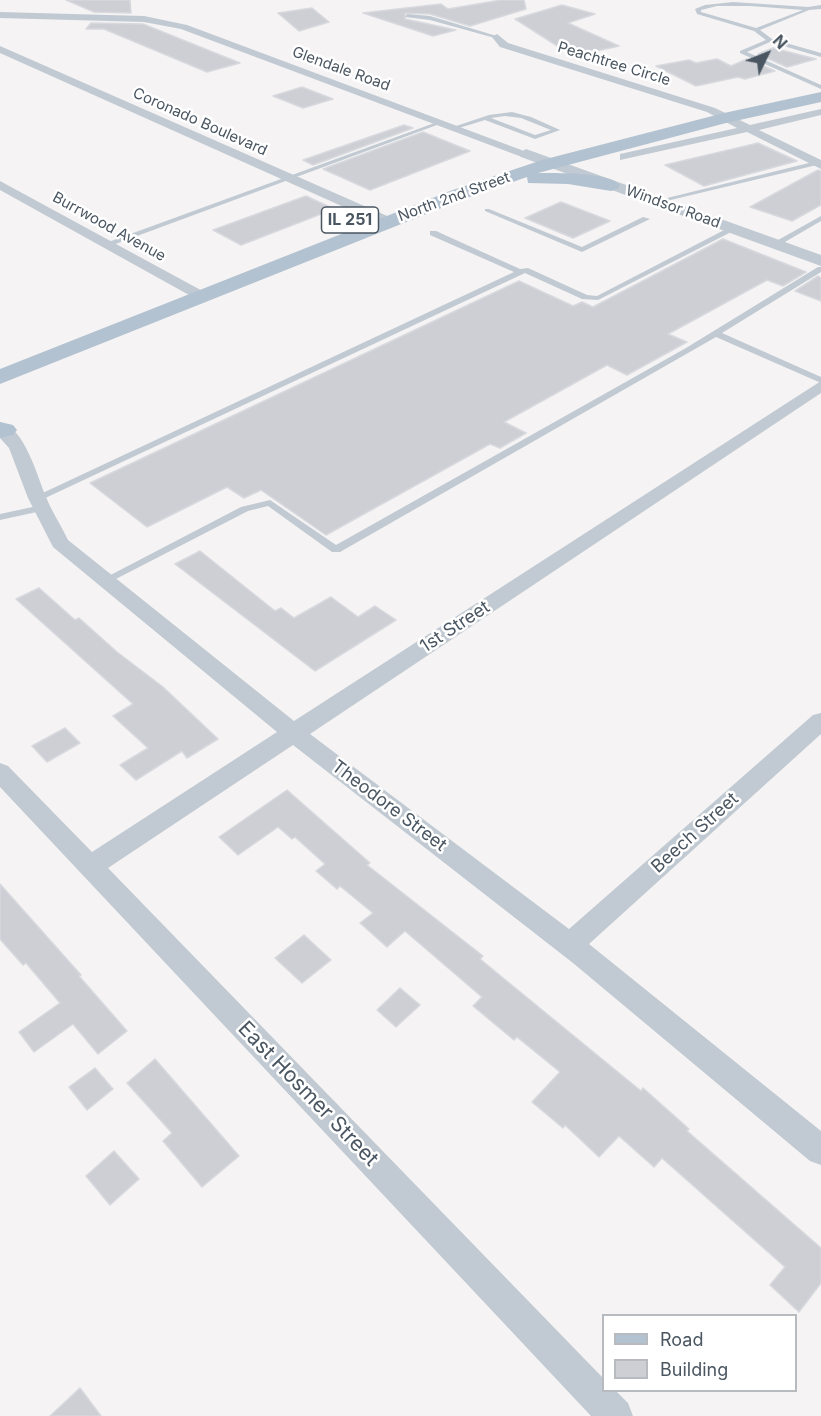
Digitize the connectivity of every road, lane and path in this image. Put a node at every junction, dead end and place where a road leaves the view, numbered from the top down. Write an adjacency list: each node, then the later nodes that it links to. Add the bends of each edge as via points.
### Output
1 (821, 7): 2 (lane)
2 (808, 9): 5 (lane); 5 (lane, via 723,1 708,2 698,9 699,14 708,18)
3 (0, 15): 15 (street, Glendale Road, via 144,19 184,27)
4 (407, 16): 6 (lane, via 430,18)
5 (756, 30): 7 (lane)
6 (497, 37): 13 (street, Peachtree Circle, via 504,45)
7 (770, 40): 9 (lane); 10 (lane, via 742,52)
8 (0, 49): 22 (street, Coronado Boulevard)
9 (821, 55)
10 (821, 87): 13 (main road, North 2nd Street / IL 251)
11 (821, 97): 13 (main road, North 2nd Street / IL 251)
12 (821, 112): 17 (street)
13 (718, 114): 17 (street, Peachtree Circle); 18 (main road, North 2nd Street / IL 251); 21 (main road, North 2nd Street / IL 251)
14 (488, 119): 14 (lane, via 535,137 557,130 512,114); 16 (lane)
15 (442, 122): 16 (street, Glendale Road); 22 (lane)
16 (456, 127): 18 (street, Glendale Road)
17 (749, 128): 19 (street); 20 (street, Peachtree Circle)
18 (525, 154): 21 (street, Windsor Road); 29 (main road, North 2nd Street / IL 251)
19 (624, 157)
20 (820, 163): 26 (lane)
21 (548, 164): 24 (street, Windsor Road); 25 (main road, North 2nd Street / IL 251)
22 (290, 178): 29 (street, Coronado Boulevard); 35 (lane)
23 (0, 185): 35 (street, Burrwood Avenue)
24 (611, 185): 25 (main road, via 568,178 534,179); 26 (street, Windsor Road)
25 (457, 195): 32 (main road, North 2nd Street / IL 251)
26 (658, 201): 33 (street, Windsor Road)
27 (487, 210): 31 (lane, via 582,250)
28 (821, 210): 30 (lane, via 814,213)
29 (368, 213): 32 (street, Coronado Boulevard); 40 (main road, North 2nd Street / IL 251)
30 (821, 217): 36 (lane)
31 (646, 219)
32 (388, 222): 40 (main road, North 2nd Street / IL 251)
33 (733, 229): 36 (street, Windsor Road); 39 (lane, via 598,298 585,297 525,270)
34 (433, 233): 39 (lane)
35 (107, 244): 40 (street, Burrwood Avenue)
36 (775, 244): 37 (street, Windsor Road)
37 (821, 261)
38 (821, 269): 41 (lane)
39 (520, 272): 47 (lane)
40 (194, 292): 42 (main road, North 2nd Street / IL 251); 43 (main road, North 2nd Street / IL 251)
41 (715, 333): 44 (lane); 49 (lane, via 336,550 270,503 245,509)
42 (0, 360)
43 (0, 377)
44 (821, 380)
45 (821, 386): 51 (street, 1st Street)
46 (1, 429): 47 (street, Theodore Street, via 17,447)
47 (40, 503): 48 (lane); 49 (street, Theodore Street, via 60,543)
48 (0, 517)
49 (106, 580): 51 (street, Theodore Street)
50 (821, 721): 54 (street, Beech Street)
51 (293, 734): 53 (street, 1st Street); 54 (street, Theodore Street)
52 (0, 772): 53 (street, East Hosmer Street)
53 (90, 867): 56 (street, East Hosmer Street)
54 (570, 944): 55 (street, Theodore Street)
55 (821, 1150)
56 (615, 1416)

